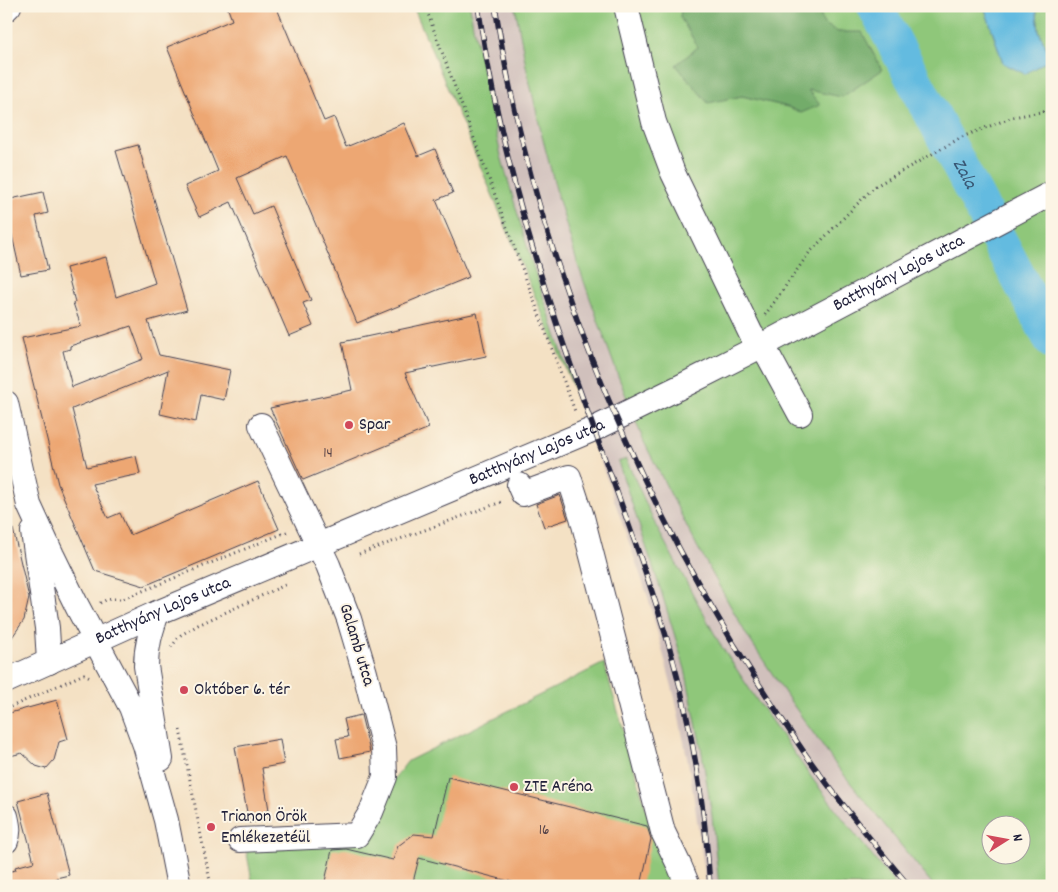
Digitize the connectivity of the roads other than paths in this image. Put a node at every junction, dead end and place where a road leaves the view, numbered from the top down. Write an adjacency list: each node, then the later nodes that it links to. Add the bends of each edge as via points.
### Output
1 (626, 6): 3 (street, via 654,122 674,174)
2 (1052, 193): 3 (street, Batthyány Lajos utca, via 799,326)
3 (756, 340): 5 (street, via 768,355); 9 (street, Batthyány Lajos utca, via 682,386 580,436)
4 (6, 403): 8 (street)
5 (800, 414)
6 (261, 425): 9 (street, Galamb utca)
7 (519, 485): 19 (street, via 522,494 569,477 663,832)
8 (29, 505): 11 (street); 12 (street)
9 (318, 546): 10 (street, Batthyány Lajos utca); 16 (street, Galamb utca, via 349,619 365,672 384,748 385,777 357,836)
10 (157, 612): 11 (street, Batthyány Lajos utca); 15 (street, via 149,637 146,666)
11 (96, 641): 12 (street, Batthyány Lajos utca); 15 (street, via 131,707)
12 (49, 662): 13 (street, Batthyány Lajos utca)
13 (6, 681)
14 (6, 816): 17 (street, via 9,834)
15 (166, 820): 18 (street)
16 (240, 840)
17 (6, 841)
18 (179, 886)
19 (688, 886)

